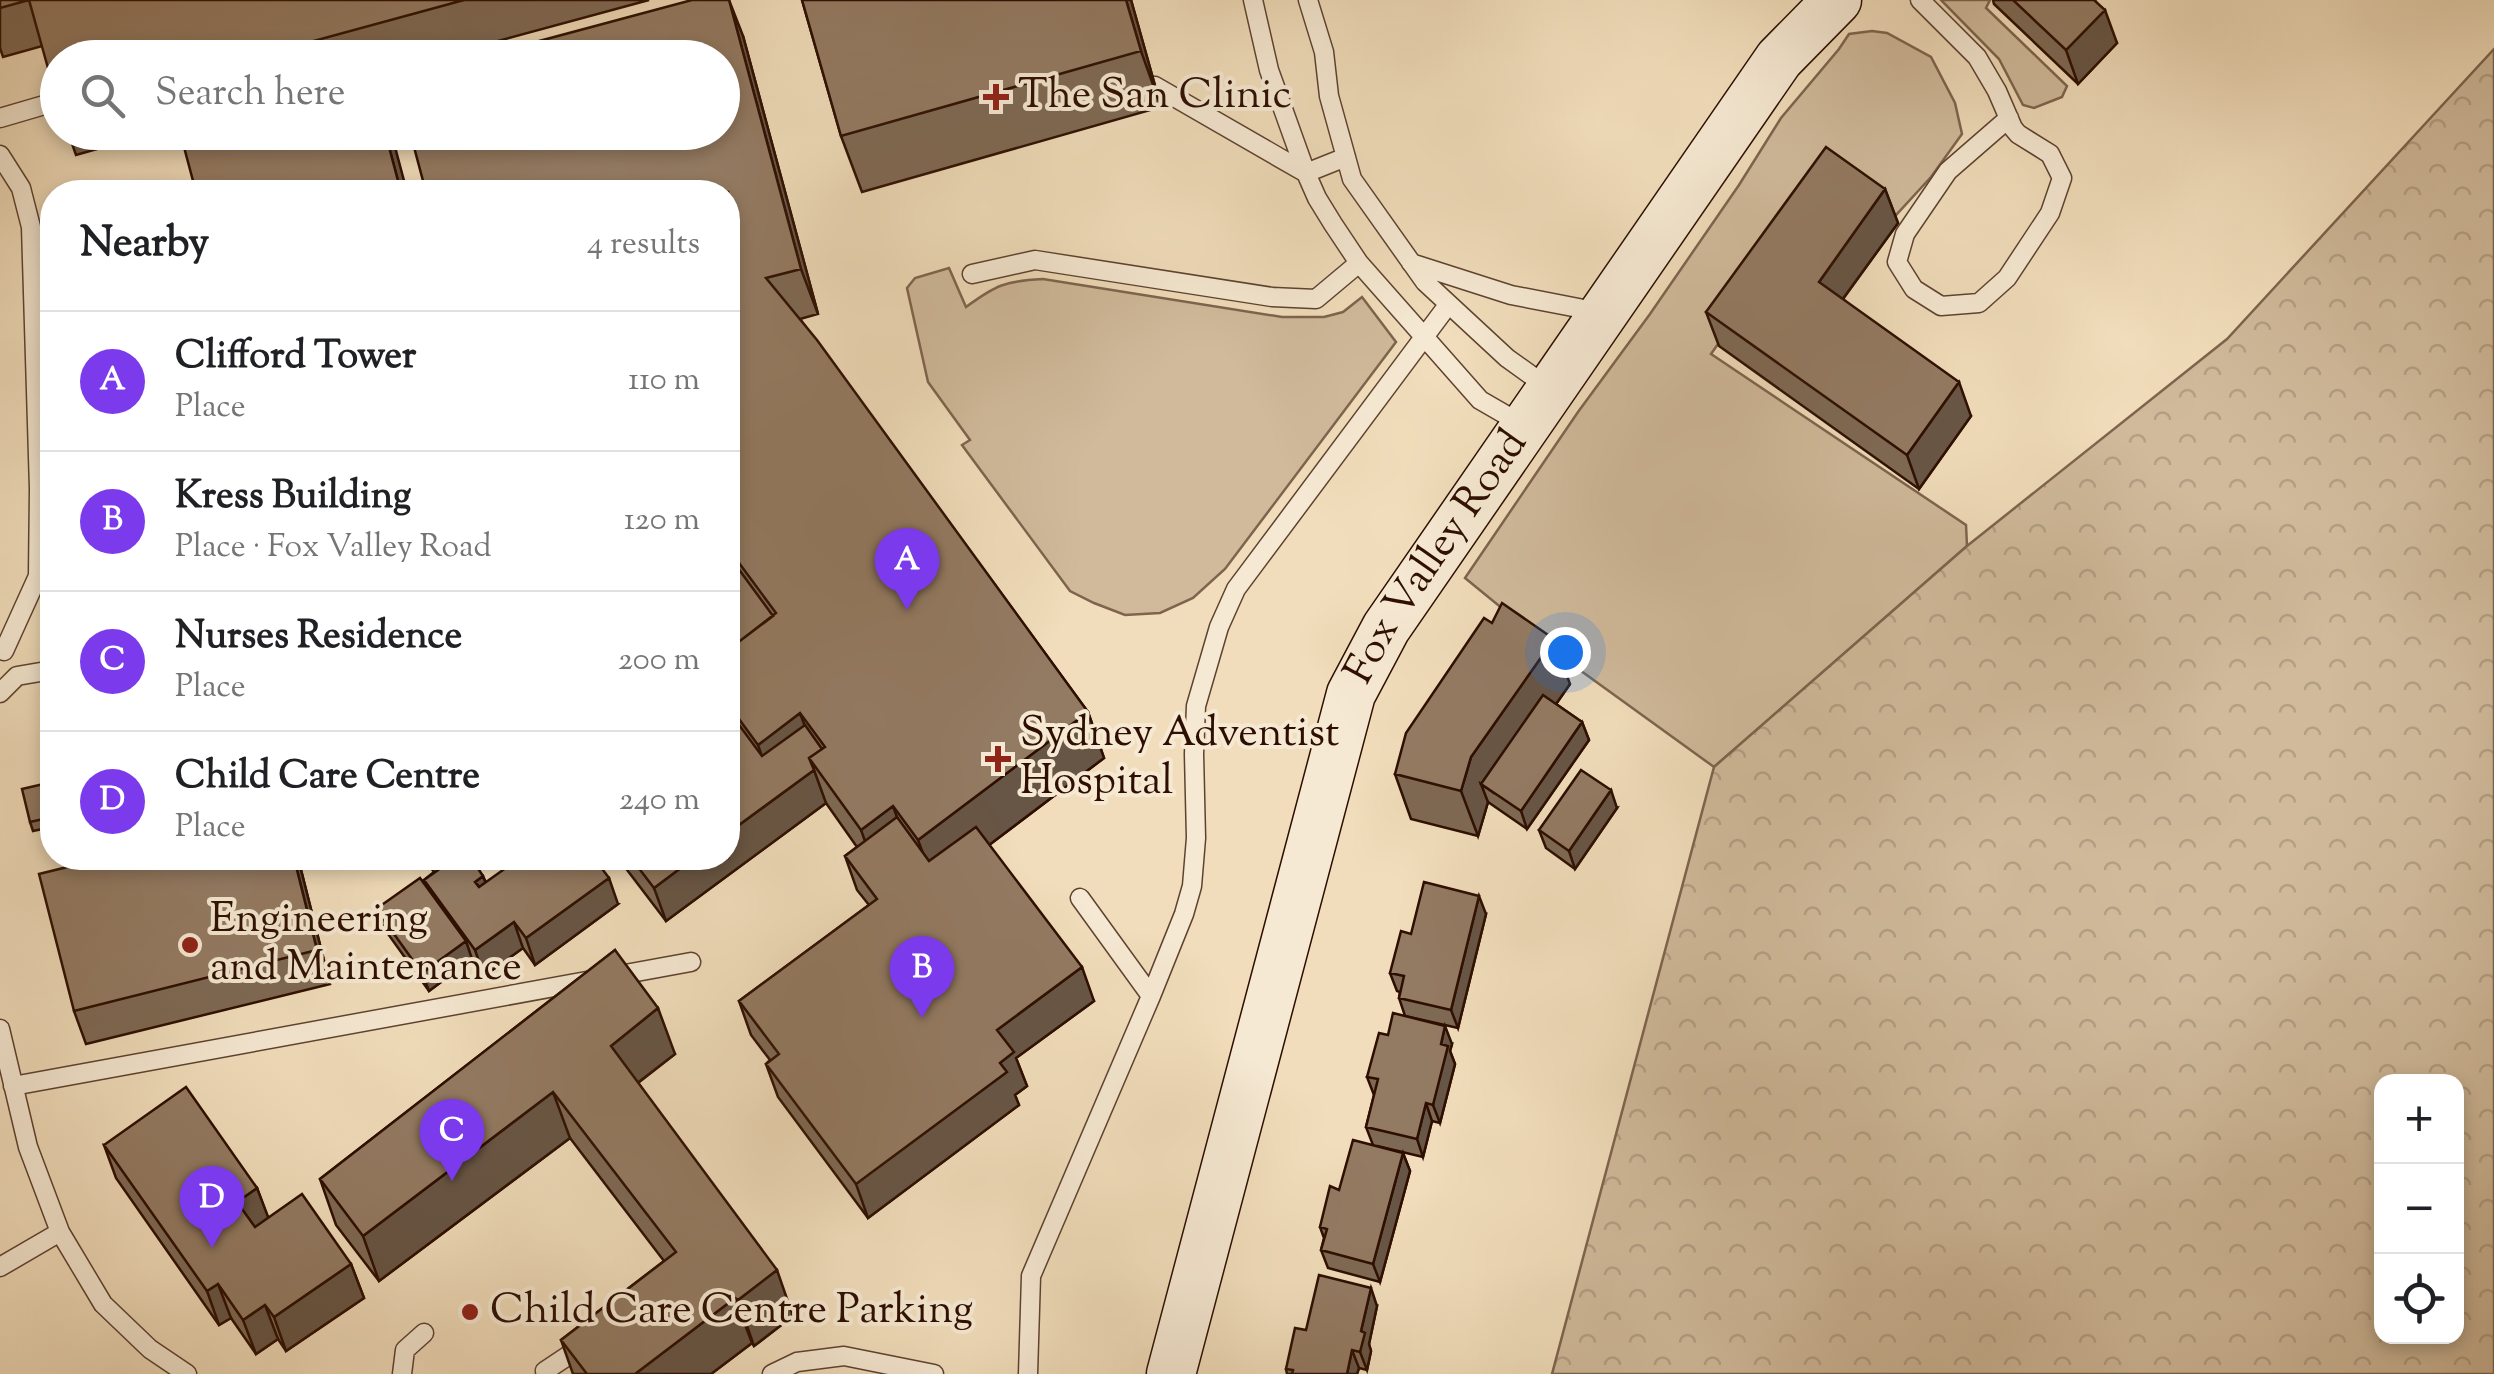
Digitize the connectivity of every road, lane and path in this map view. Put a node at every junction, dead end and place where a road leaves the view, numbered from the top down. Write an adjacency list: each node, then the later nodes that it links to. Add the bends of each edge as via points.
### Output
1 (1240, 0): 5 (lane)
2 (1308, 0): 11 (lane)
3 (1837, 0): 17 (main road, Fox Valley Road, via 1779,60)
4 (1920, 0): 9 (lane, via 1977,57)
5 (1258, 4): 12 (lane, via 1269,70)
6 (1155, 86): 12 (lane)
7 (40, 106): 8 (lane)
8 (0, 118)
9 (2014, 126): 9 (lane, via 2050,154 2062,178 2050,213 2007,278 1979,302 1941,306 1914,289 1897,262 1905,234 1948,171)
10 (0, 155): 20 (lane, via 21,188 31,227 39,489 38,576)
11 (1346, 157): 12 (lane); 13 (lane, via 1352,179)
12 (1306, 173): 14 (lane)
13 (1411, 262): 16 (lane); 17 (lane, via 1511,295)
14 (1359, 263): 15 (lane, via 1316,299 1035,260); 18 (lane)
15 (972, 274)
16 (1448, 304): 18 (lane); 19 (lane, via 1506,358)
17 (1603, 313): 19 (main road, Fox Valley Road)
18 (1426, 337): 19 (lane, via 1480,400); 26 (lane, via 1236,589 1219,627 1196,706 1192,886)
19 (1538, 408): 39 (main road, Fox Valley Road, via 1386,628 1351,694)
20 (2, 652): 22 (lane)
21 (40, 672): 22 (lane)
22 (17, 676): 23 (lane)
23 (0, 693)
24 (1080, 898): 26 (lane)
25 (691, 962): 28 (lane)
26 (1151, 996): 38 (lane, via 1031,1276)
27 (0, 1029): 28 (lane)
28 (13, 1086): 29 (lane)
29 (60, 1232): 30 (lane); 33 (lane, via 103,1304)
30 (0, 1268)
31 (424, 1333): 34 (lane, via 405,1350)
32 (600, 1335): 35 (lane)
33 (186, 1374)
34 (402, 1374)
35 (546, 1374)
36 (772, 1374): 37 (lane, via 797,1362 844,1356)
37 (934, 1374)
38 (1028, 1374)
39 (1171, 1374)

